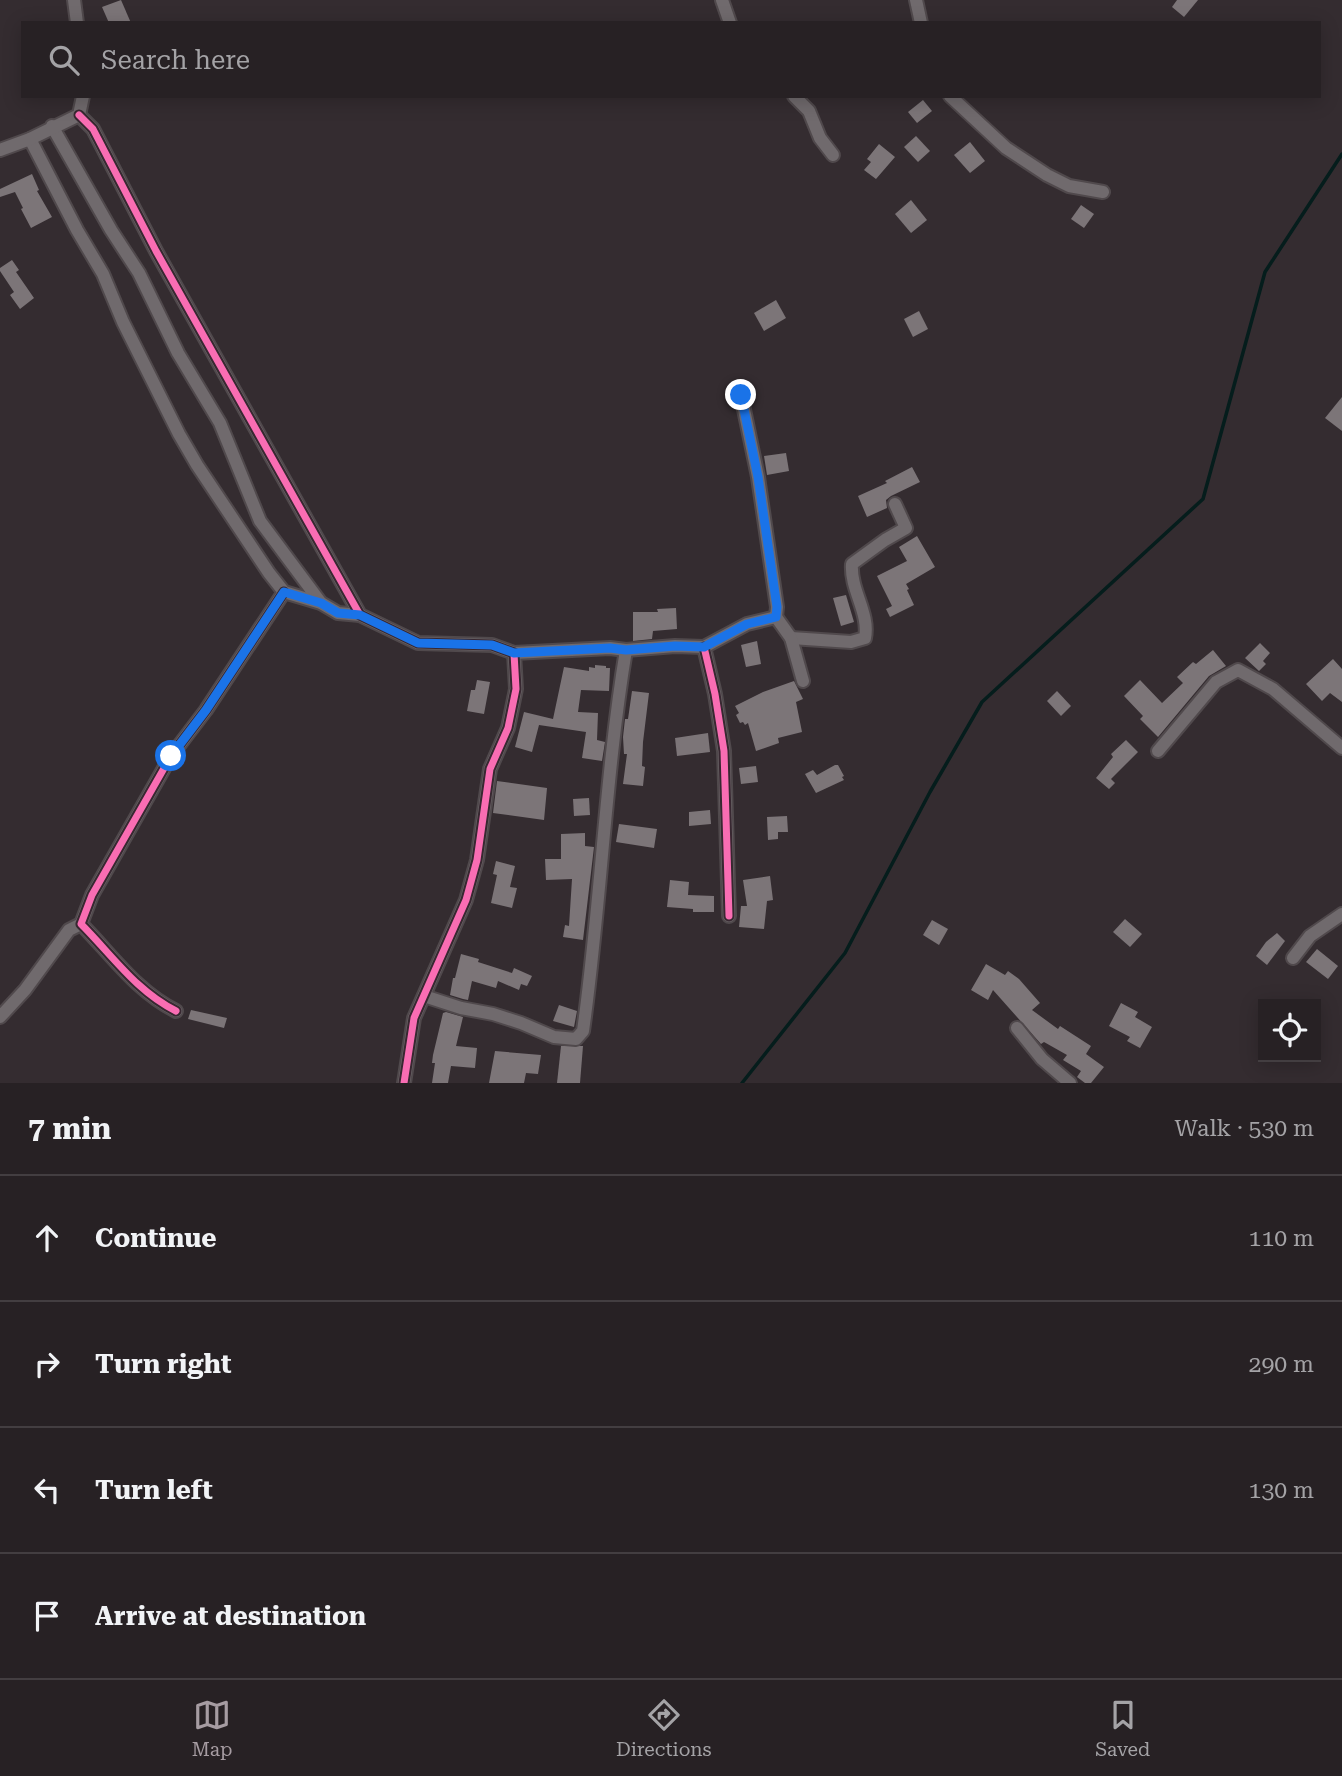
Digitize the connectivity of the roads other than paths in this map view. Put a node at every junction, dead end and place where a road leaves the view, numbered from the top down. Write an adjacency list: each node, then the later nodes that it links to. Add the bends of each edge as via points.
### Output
1 (74, 0): 4 (street)
2 (722, 0): 5 (street)
3 (916, 0): 6 (street)
4 (77, 21)
5 (729, 21)
6 (921, 21)
7 (83, 98): 10 (street)
8 (795, 98): 14 (street, via 809,111 820,138)
9 (952, 98): 15 (street, via 1006,148 1046,175 1069,186)
10 (79, 115): 11 (street); 20 (street, via 93,129 156,251)
11 (52, 126): 12 (street); 19 (street, via 220,423 260,521)
12 (30, 139): 13 (street); 18 (street, via 103,274 185,444)
13 (0, 150)
14 (834, 155)
15 (1103, 192)
16 (741, 395): 21 (street, via 758,477)
17 (895, 504): 22 (street, via 906,528 852,564 851,579 867,626 865,638 851,642)
18 (284, 592): 19 (street); 31 (street, via 171,756 92,894)
19 (321, 603): 20 (street, via 338,613)
20 (360, 615): 25 (street, via 418,643 492,645)
21 (776, 617): 22 (street); 23 (street, via 747,624)
22 (791, 638): 26 (street)
23 (704, 647): 24 (street); 30 (street, via 724,751)
24 (626, 650): 25 (street); 33 (street, via 615,716 583,1031 576,1038 559,1038)
25 (514, 653): 33 (street, via 516,689 508,728 490,769 477,860 466,900)
26 (803, 681)
27 (1342, 748): 28 (street, via 1273,689 1238,670 1216,682)
28 (1158, 751)
29 (1342, 914): 32 (street, via 1310,936)
30 (729, 916)
31 (81, 924): 34 (street, via 132,981); 35 (street, via 69,930)
32 (1293, 958)
33 (424, 996): 37 (street, via 414,1018)
34 (176, 1011)
35 (0, 1017)
36 (1017, 1028): 38 (street, via 1042,1059)
37 (404, 1083)
38 (1070, 1083)

